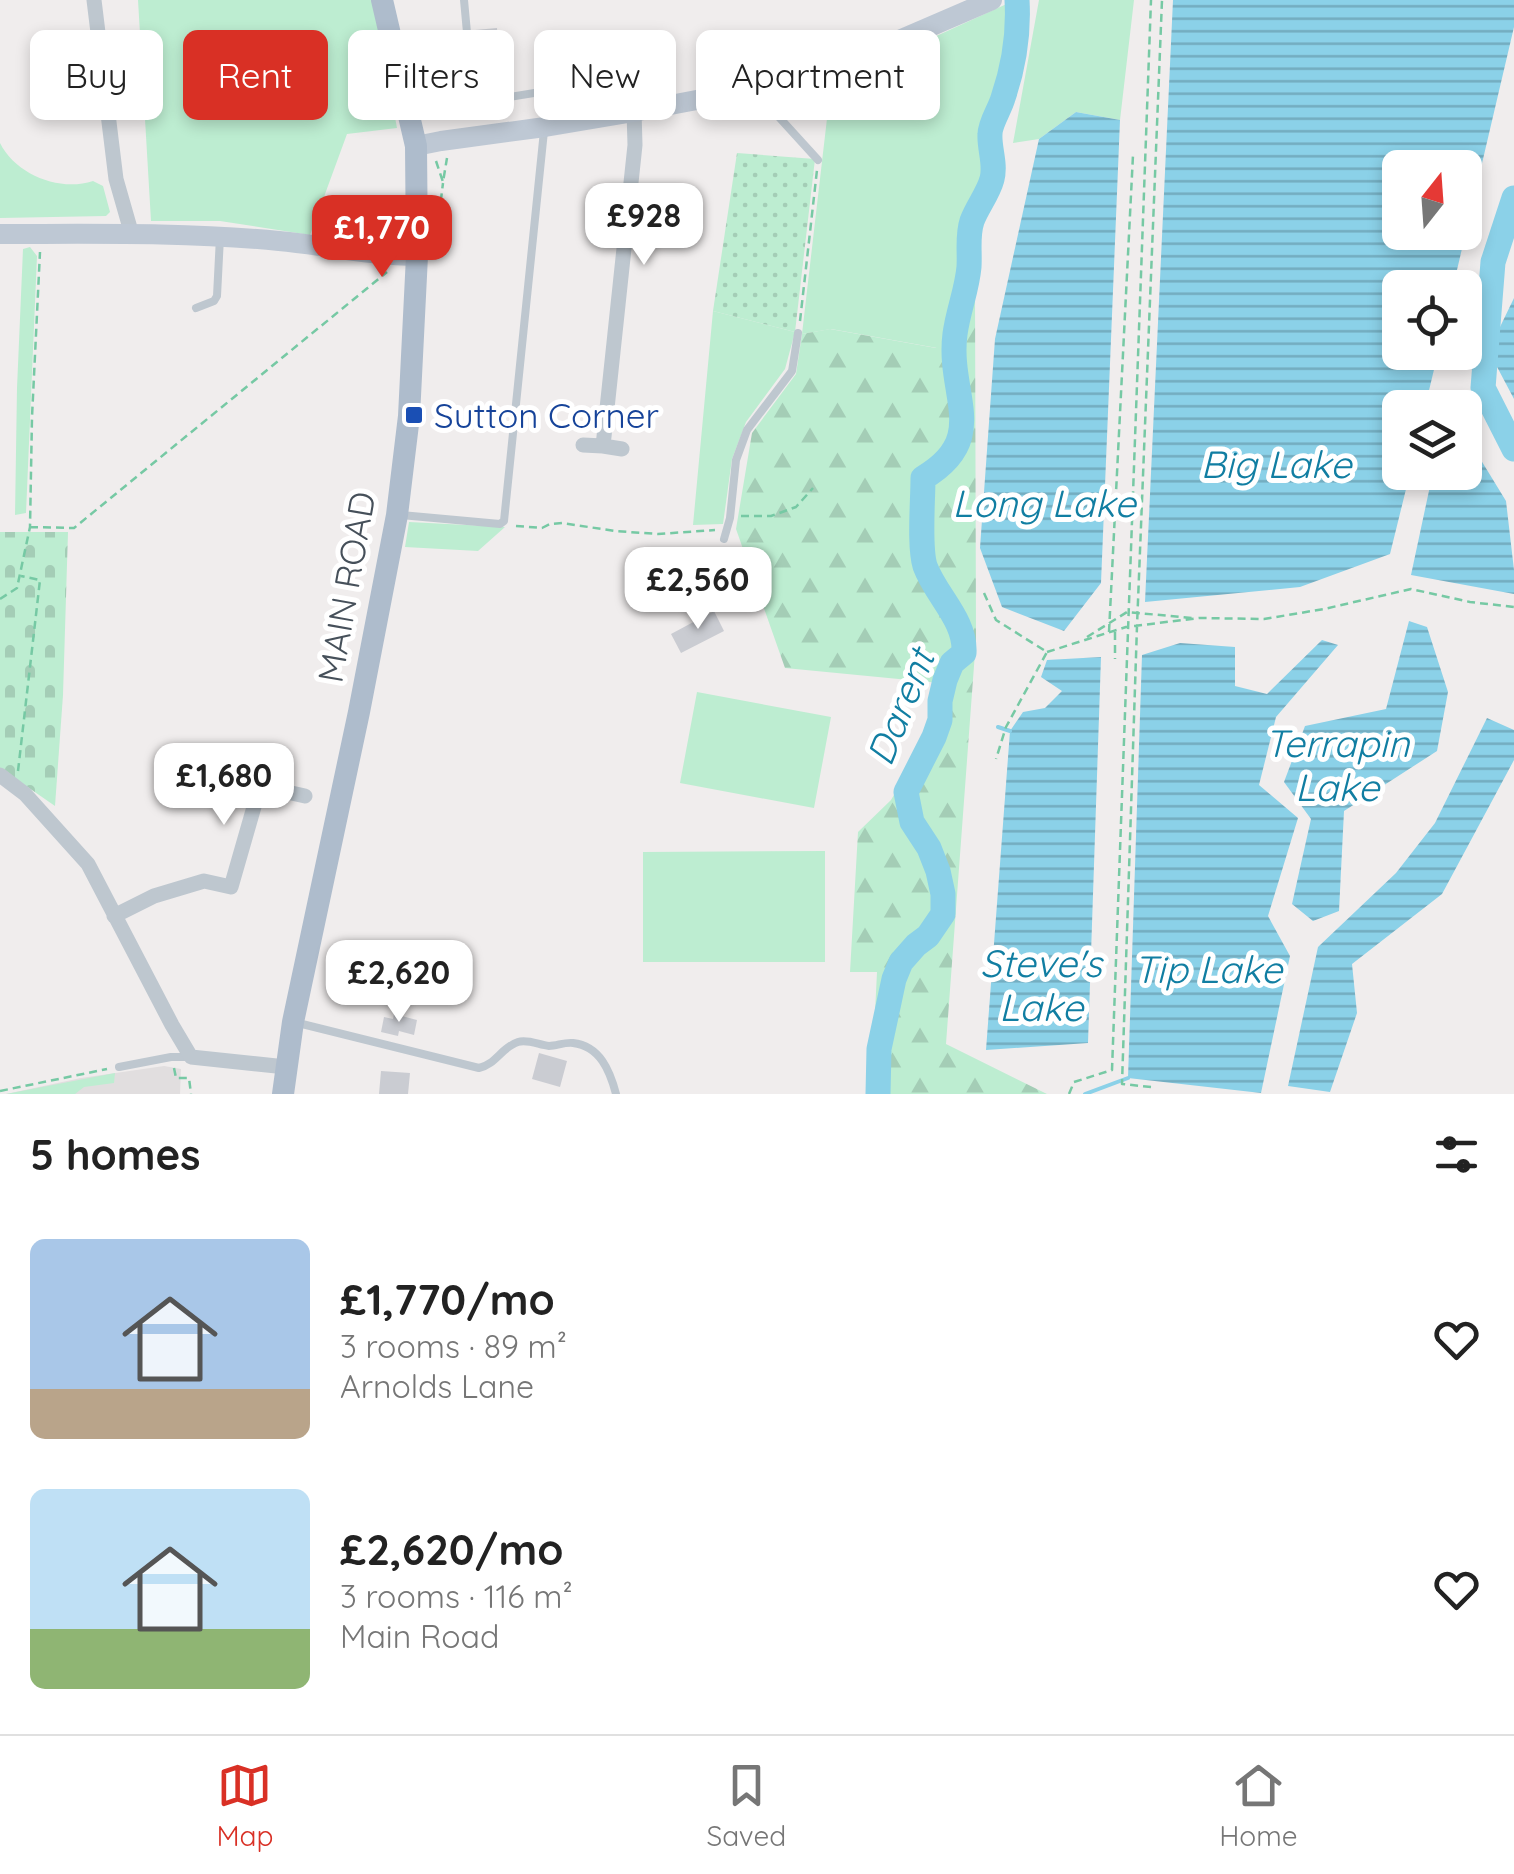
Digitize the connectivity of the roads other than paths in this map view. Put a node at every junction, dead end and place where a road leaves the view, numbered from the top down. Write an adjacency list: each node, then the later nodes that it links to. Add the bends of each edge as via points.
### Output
1 (382, 0): 11 (main road, MAIN ROAD)
2 (464, 0): 6 (lane, via 472,87 503,98)
3 (992, 0): 5 (street)
4 (92, 1): 14 (street, via 116,179)
5 (922, 30)
6 (534, 93)
7 (585, 120): 10 (street)
8 (632, 120): 20 (street)
9 (782, 120): 12 (lane)
10 (544, 127): 11 (street); 22 (lane, via 504,521)
11 (416, 146): 16 (main road, MAIN ROAD)
12 (818, 160)
13 (0, 234): 14 (street)
14 (132, 235): 15 (street)
15 (220, 237): 16 (street); 17 (lane, via 217,296)
16 (417, 256): 22 (main road, MAIN ROAD, via 410,416)
17 (196, 308)
18 (798, 333): 23 (lane, via 792,371 748,430 736,460)
19 (583, 445): 20 (street)
20 (603, 446): 21 (street)
21 (622, 449)
22 (397, 515): 27 (main road, MAIN ROAD)
23 (725, 534)
24 (0, 775): 26 (street, via 88,864)
25 (305, 796): 26 (street, via 260,786 231,887 204,881)
26 (114, 916): 28 (street)
27 (293, 1022): 29 (main road, MAIN ROAD); 32 (lane, via 479,1068 518,1042 574,1043 605,1064)
28 (191, 1057): 29 (street); 30 (lane)
29 (286, 1066): 31 (main road, MAIN ROAD)
30 (119, 1067)
31 (283, 1094)
32 (616, 1094)

